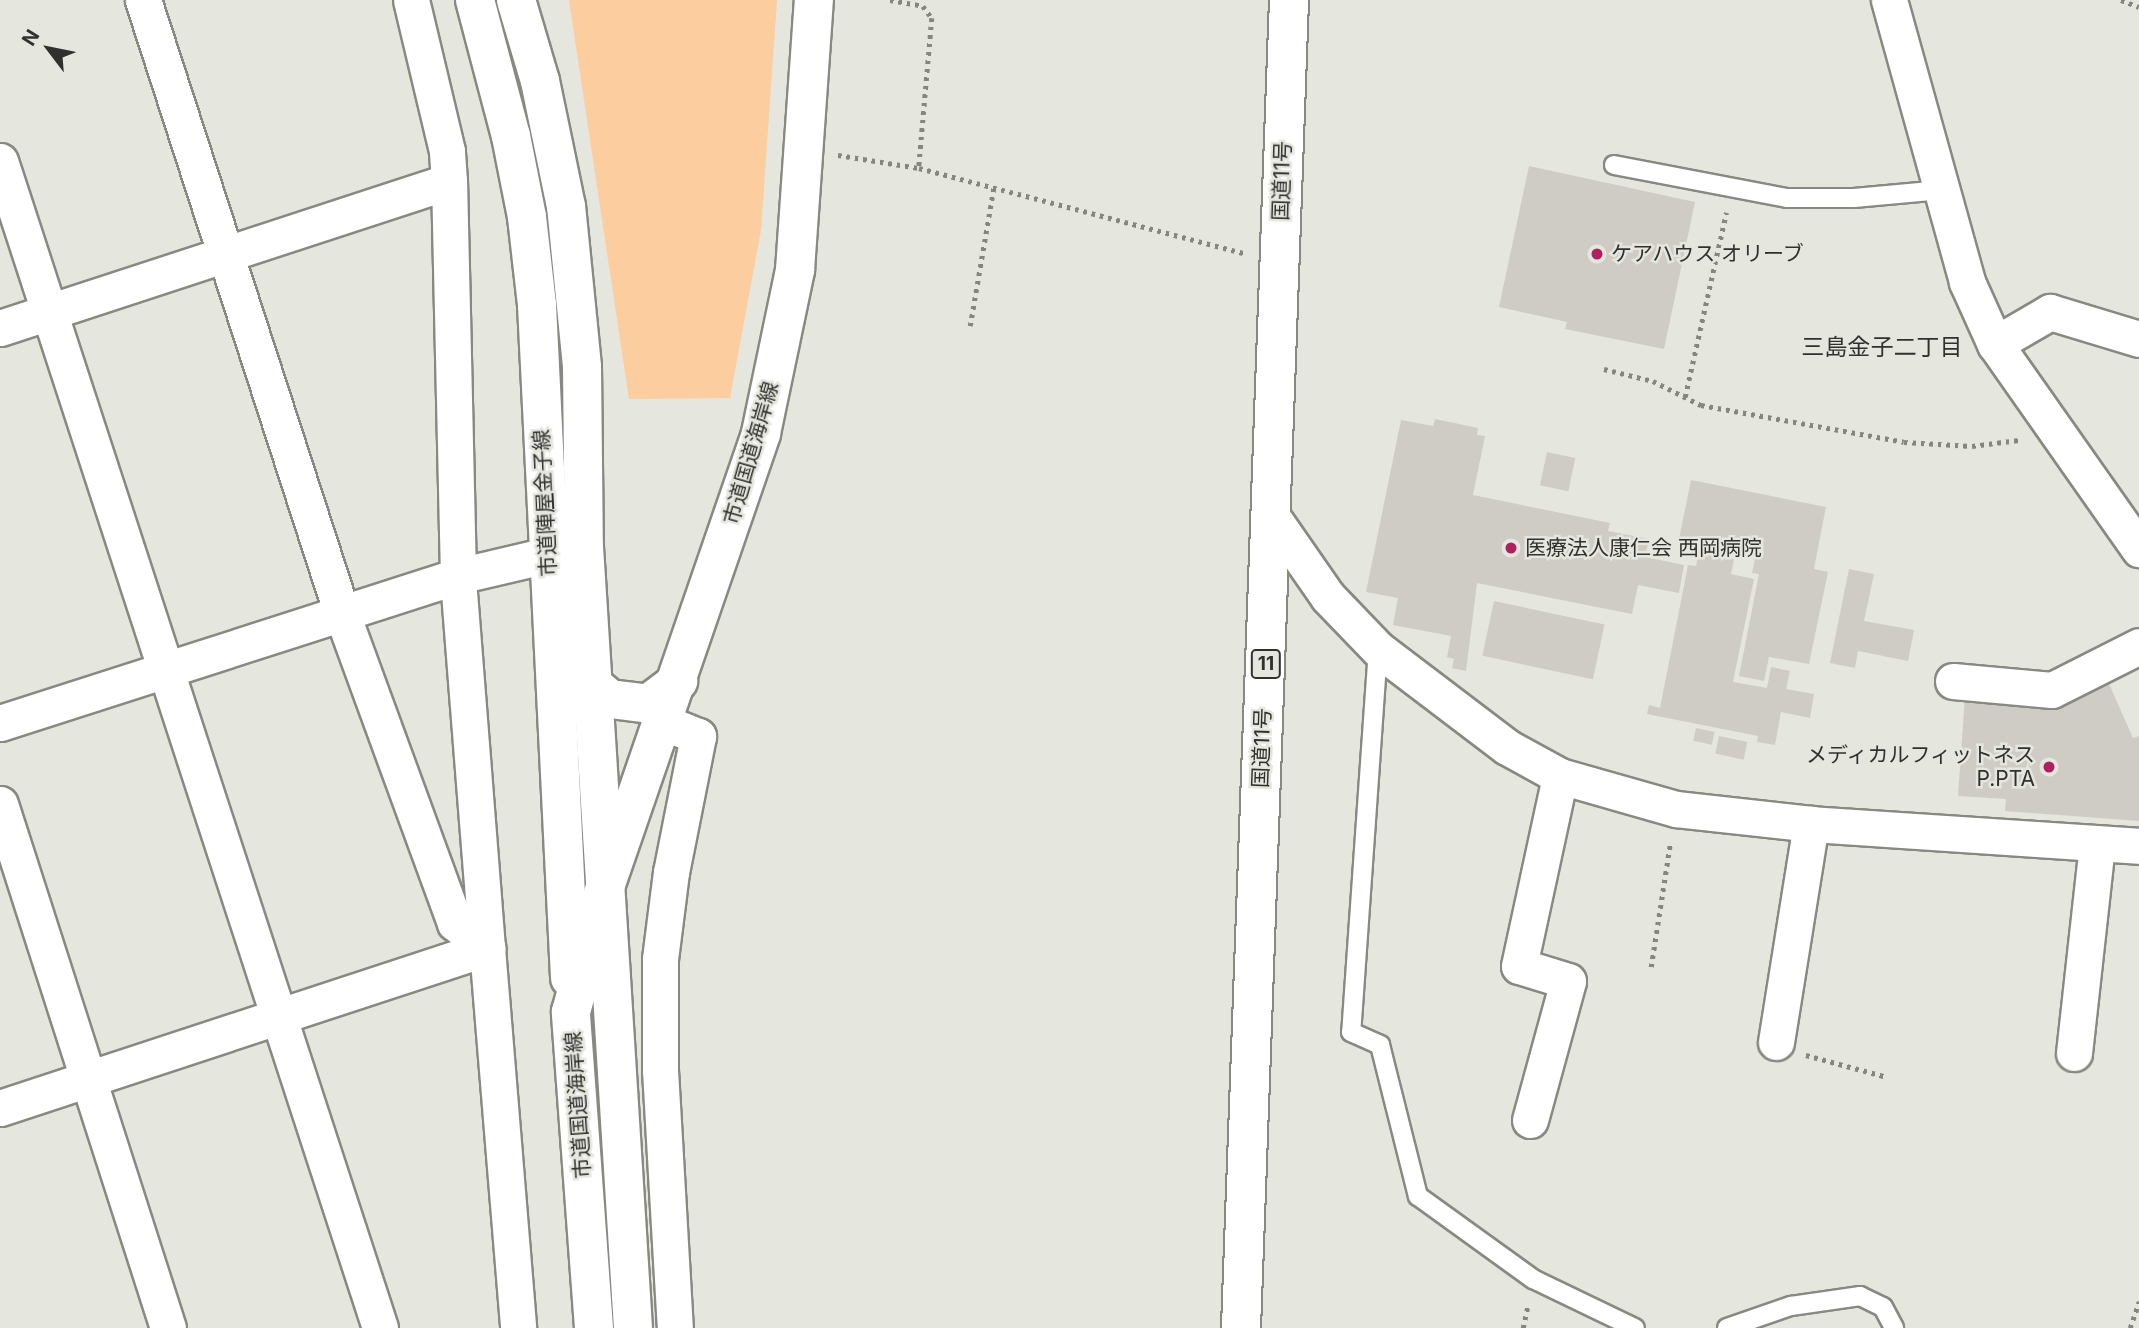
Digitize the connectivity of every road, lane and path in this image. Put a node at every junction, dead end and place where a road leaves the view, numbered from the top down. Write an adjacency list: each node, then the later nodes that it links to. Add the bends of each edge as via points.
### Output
1 (143, 0): 19 (street)
2 (411, 0): 15 (street, via 447,151)
3 (475, 0): 32 (main road, 市道陣屋金子線, via 527,217 537,305)
4 (516, 0): 30 (main road, 市道陣屋金子線, via 540,81 566,206 582,367)
5 (814, 0): 11 (main road, 市道国道海岸線)
6 (890, 0): 14 (path, via 923,6 932,18)
7 (1289, 0): 20 (main road, 国道11号 / 11)
8 (1889, 0): 18 (street)
9 (2121, 0): 10 (path)
10 (2139, 7)
11 (806, 150): 14 (path); 38 (main road, 市道国道海岸線, via 795,270 761,433)
12 (0, 160): 21 (street)
13 (1614, 165): 17 (lane)
14 (919, 168): 16 (path)
15 (449, 181): 19 (street); 33 (street)
16 (994, 186): 20 (path); 22 (path)
17 (1731, 189): 18 (lane, via 1787,198); 27 (path)
18 (1942, 190): 25 (street, via 1968,282)
19 (225, 254): 21 (street); 34 (street)
20 (1280, 262): 29 (main road, 国道11号 / 11)
21 (49, 312): 23 (street); 37 (street)
22 (970, 326)
23 (0, 328)
24 (2139, 339): 25 (street, via 2050,312)
25 (1995, 344): 28 (street)
26 (1604, 369): 27 (path, via 1653,381)
27 (1685, 397): 28 (path, via 1701,405 1904,442 1972,446 2016,441)
28 (2049, 420): 31 (street)
29 (1271, 515): 36 (street, via 1328,597); 61 (main road, 国道11号 / 11)
30 (584, 547): 32 (street); 40 (main road, 市道陣屋金子線)
31 (2139, 549)
32 (546, 554): 33 (street); 52 (main road, 市道陣屋金子線)
33 (458, 576): 34 (street); 50 (street)
34 (342, 614): 37 (street); 50 (street, via 455,923)
35 (2139, 646): 39 (street, via 2052,690)
36 (1378, 649): 43 (street, via 1507,747); 68 (lane, via 1351,1032 1380,1045 1418,1196 1533,1279)
37 (166, 672): 42 (street); 53 (street)
38 (678, 681): 40 (main road, via 648,704 610,699); 41 (main road, 市道国道海岸線)
39 (1953, 681)
40 (592, 684): 49 (main road, 市道陣屋金子線)
41 (663, 722): 49 (main road, 市道国道海岸線); 67 (street, via 698,736 671,872 660,959 660,1083)
42 (0, 723)
43 (1560, 776): 45 (street); 59 (street, via 1519,966 1568,981)
44 (0, 804): 57 (street)
45 (1676, 809): 46 (street); 51 (path)
46 (1811, 824): 47 (street); 54 (street)
47 (2097, 843): 48 (street); 55 (street)
48 (2139, 846)
49 (605, 887): 52 (main road, 市道国道海岸線); 66 (main road, 市道国道海岸線)
50 (487, 948): 53 (street); 64 (street)
51 (1651, 967)
52 (571, 1012): 65 (main road, 市道国道海岸線)
53 (279, 1017): 57 (street); 63 (street)
54 (1776, 1042): 56 (path, via 1814,1058)
55 (2074, 1053)
56 (1888, 1077)
57 (88, 1079): 58 (street); 62 (street)
58 (0, 1108)
59 (1530, 1120)
60 (2139, 1302): 71 (path)
61 (1239, 1321)
62 (168, 1328)
63 (380, 1328)
64 (518, 1328)
65 (594, 1328)
66 (634, 1328)
67 (675, 1328)
68 (1636, 1328)
69 (1727, 1328): 70 (lane, via 1791,1306 1860,1296 1883,1307)
70 (1894, 1328)
71 (2130, 1328)

